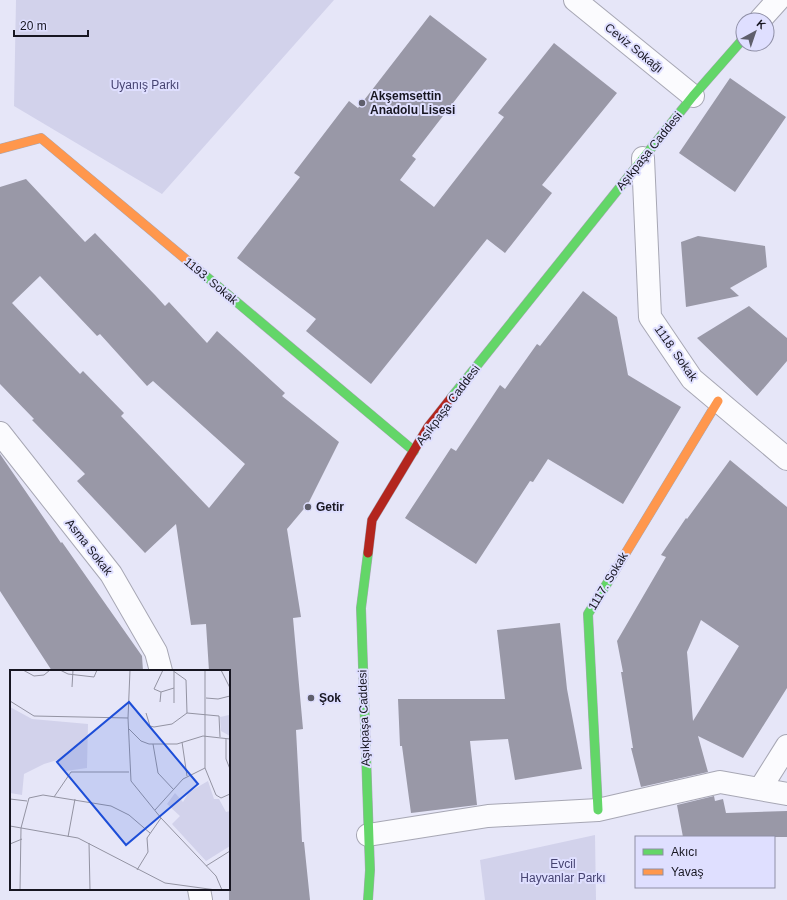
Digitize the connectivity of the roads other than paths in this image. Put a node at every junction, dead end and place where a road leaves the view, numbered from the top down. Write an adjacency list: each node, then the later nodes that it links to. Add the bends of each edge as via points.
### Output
1 (575, 0): 5 (street, Ceviz Sokağı)
2 (778, 0): 3 (street)
3 (767, 12)
4 (735, 48): 5 (street, Aşıkpaşa Caddesi)
5 (693, 96): 7 (street, Aşıkpaşa Caddesi)
6 (0, 149): 10 (street, 1193. Sokak, via 41,138)
7 (643, 158): 8 (street, 1118. Sokak, via 650,317 692,379); 10 (street, Aşıkpaşa Caddesi, via 428,427)
8 (718, 401): 11 (street, 1118. Sokak); 16 (street, 1117. Sokak, via 588,614)
9 (0, 433): 12 (street, Asma Sokak, via 111,574 156,652)
10 (414, 451): 17 (street, Aşıkpaşa Caddesi, via 372,520 361,608)
11 (787, 459)
12 (161, 670)
13 (787, 746): 14 (street)
14 (760, 789): 15 (street); 16 (street, via 720,782)
15 (787, 794)
16 (598, 810): 17 (street, via 488,816)
17 (368, 835): 20 (street, Aşıkpaşa Caddesi)
18 (199, 890): 19 (street)
19 (201, 900)
20 (368, 900)

